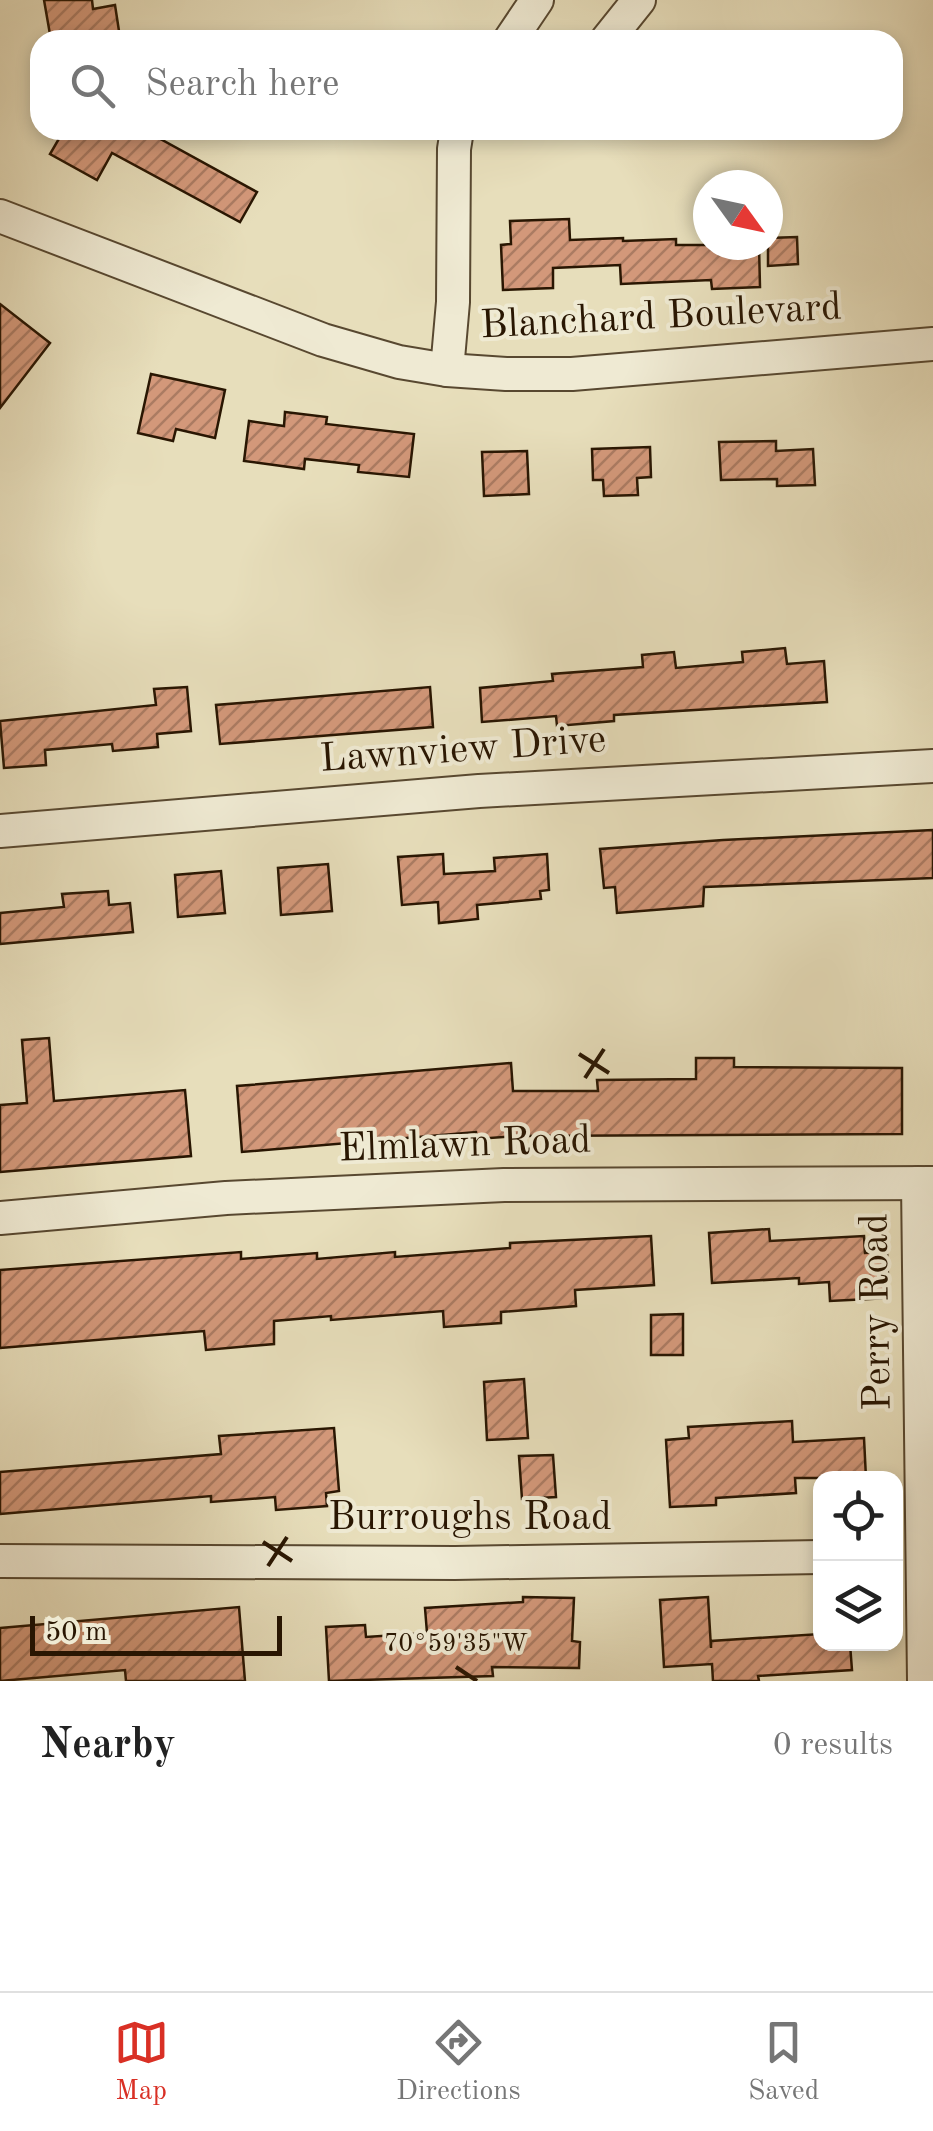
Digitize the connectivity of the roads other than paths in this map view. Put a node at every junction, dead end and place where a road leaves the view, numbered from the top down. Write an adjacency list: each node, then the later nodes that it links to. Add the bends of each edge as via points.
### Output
1 (537, 0): 3 (street)
2 (639, 0): 4 (street)
3 (517, 30)
4 (616, 30)
5 (455, 140): 8 (street)
6 (0, 216): 8 (street, Blanchard Boulevard, via 323,340)
7 (933, 344): 8 (street, Blanchard Boulevard, via 604,372)
8 (448, 370)
9 (933, 766): 10 (street, Lawnview Drive, via 479,791)
10 (0, 832)
11 (926, 1183): 12 (street, Elmlawn Road, via 504,1184); 13 (street, Perry Road)
12 (0, 1218)
13 (917, 1555): 16 (street, Perry Road)
14 (813, 1557): 15 (street, Burroughs Road)
15 (0, 1561)
16 (924, 1681)

